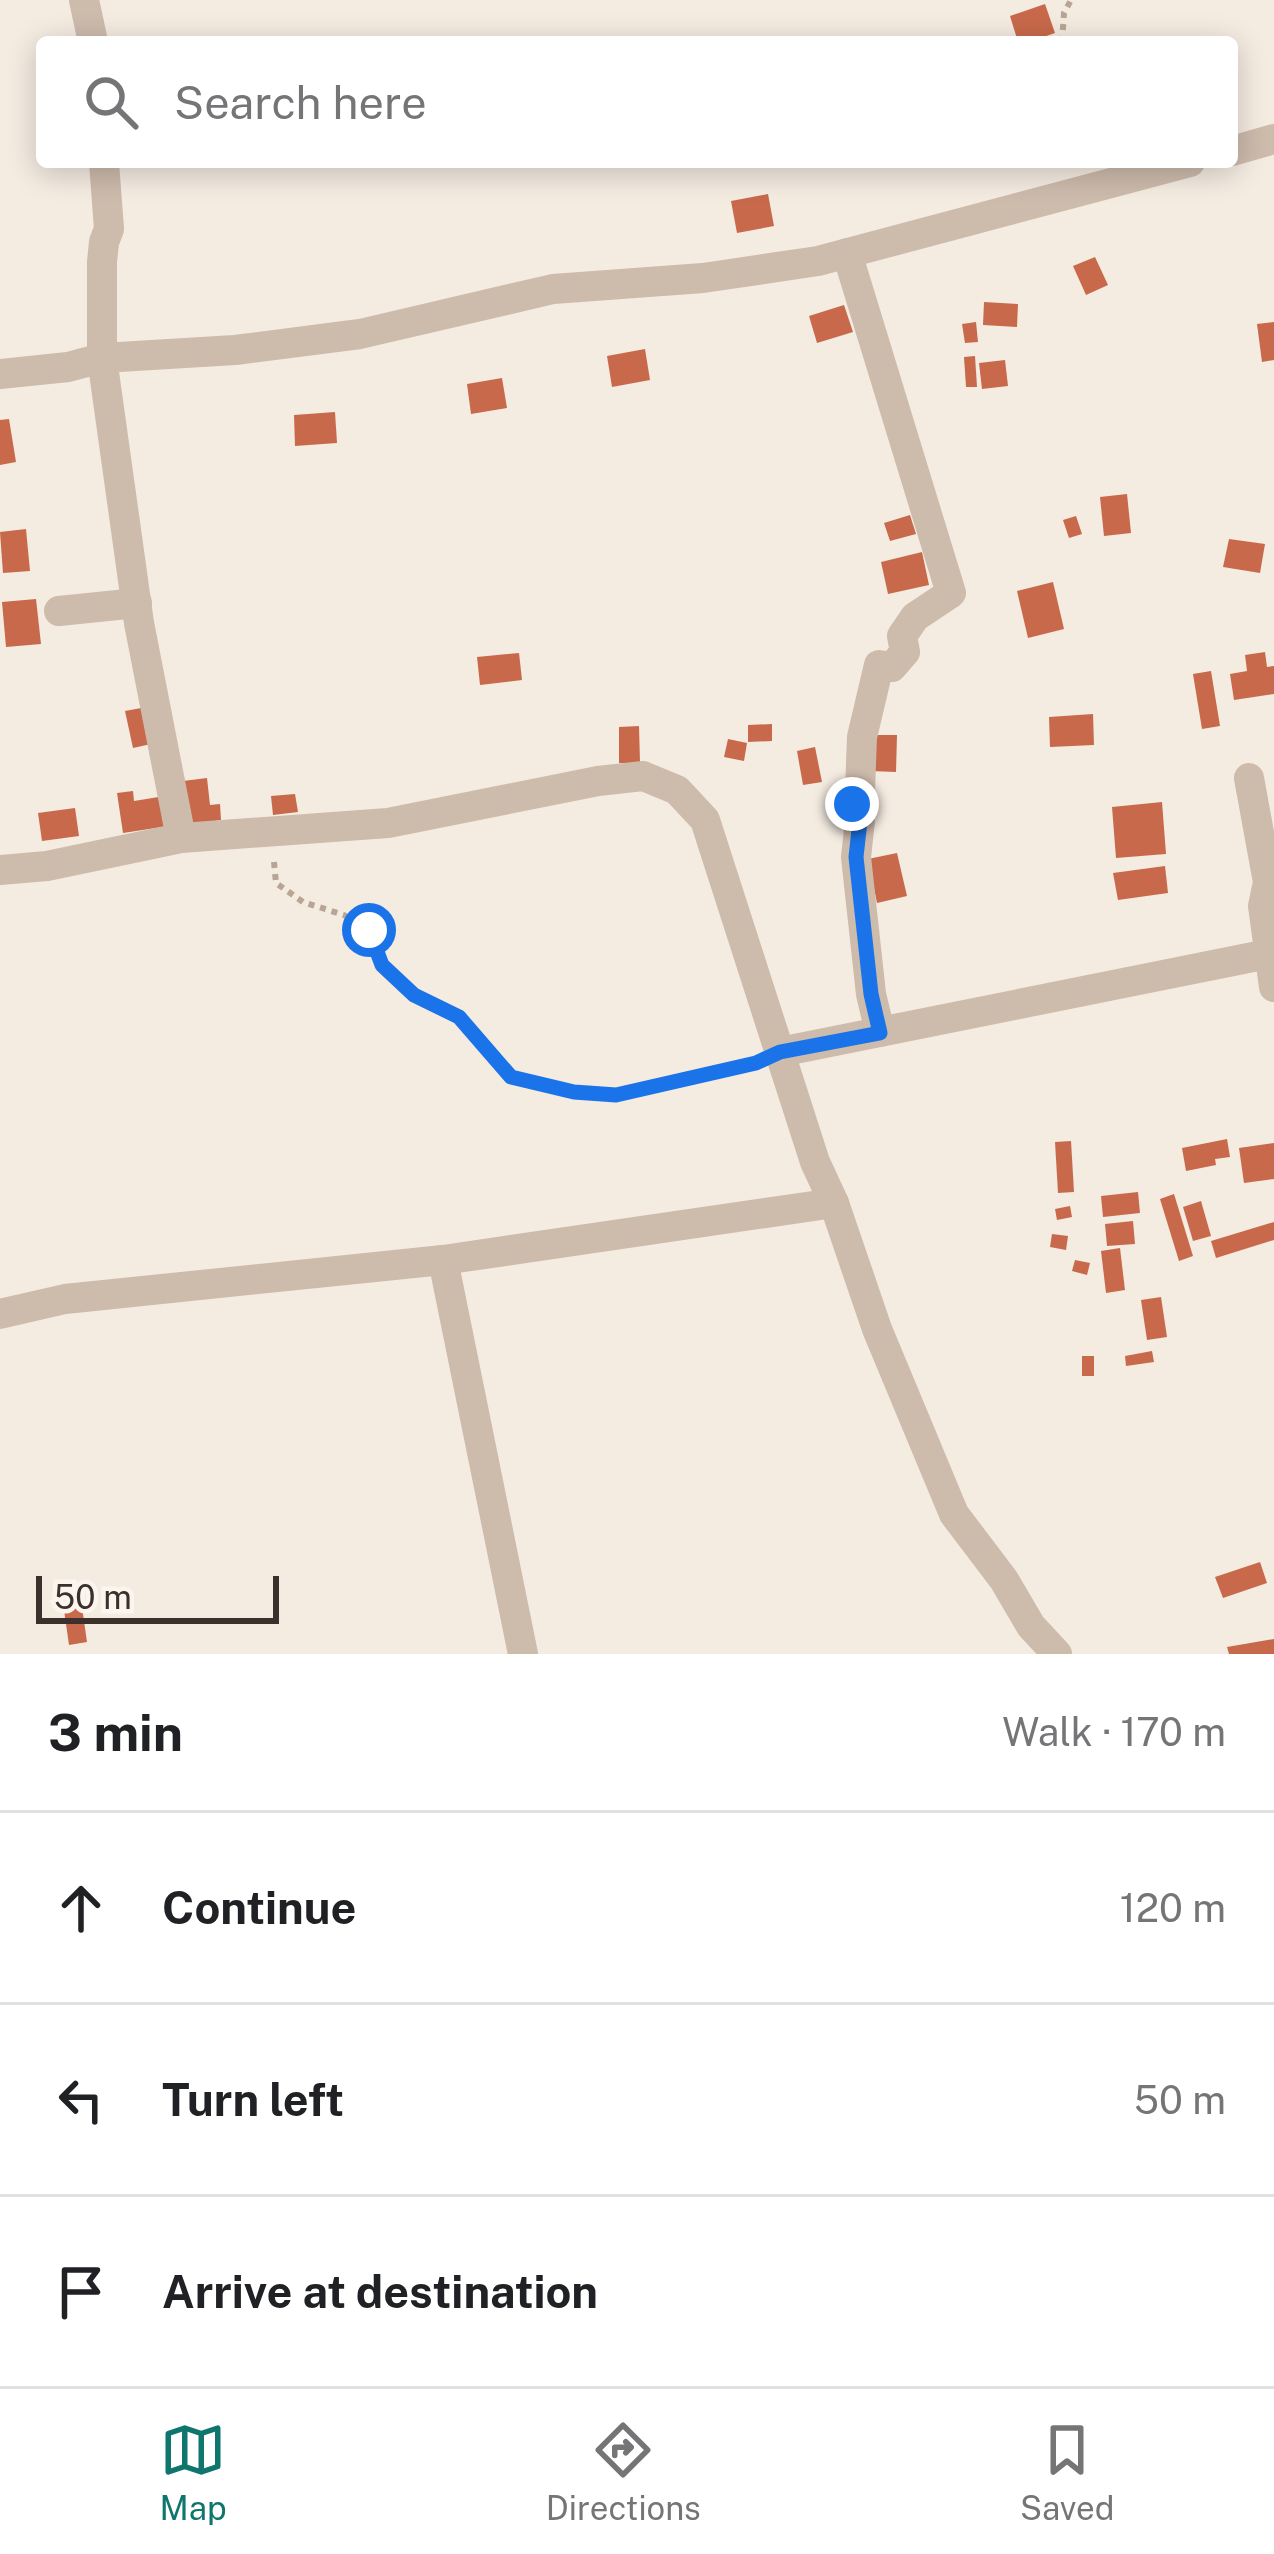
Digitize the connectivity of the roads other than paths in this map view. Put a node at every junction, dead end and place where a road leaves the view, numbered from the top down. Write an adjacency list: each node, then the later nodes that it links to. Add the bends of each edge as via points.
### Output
1 (84, 0): 2 (street)
2 (92, 36)
3 (1274, 139): 4 (street)
4 (1238, 149)
5 (104, 168): 9 (street)
6 (1143, 168): 7 (street)
7 (1088, 175): 8 (street)
8 (847, 253): 9 (street, via 703,278 553,289 360,334); 19 (street, via 951,593 915,617 892,668 879,665 862,737 852,804)
9 (102, 358): 10 (street); 11 (street)
10 (0, 374)
11 (137, 603): 12 (street); 14 (street)
12 (58, 611)
13 (1249, 778): 16 (street)
14 (181, 838): 15 (street); 20 (street, via 388,823 643,776 677,790 705,820)
15 (0, 870)
16 (1271, 880): 17 (street, via 1263,906)
17 (1268, 954): 18 (street); 19 (street)
18 (1274, 987)
19 (880, 1033): 20 (street)
20 (780, 1052): 21 (street)
21 (834, 1203): 22 (street); 25 (street, via 954,1514)
22 (442, 1260): 23 (street, via 65,1299); 24 (street)
23 (0, 1314)
24 (524, 1654)
25 (1057, 1654)

